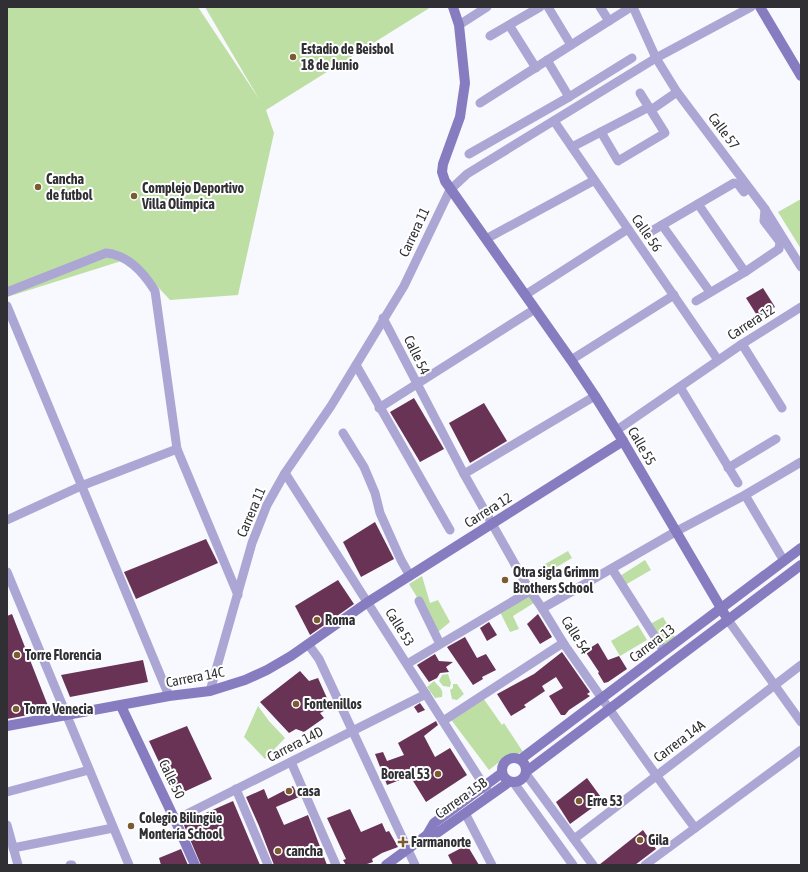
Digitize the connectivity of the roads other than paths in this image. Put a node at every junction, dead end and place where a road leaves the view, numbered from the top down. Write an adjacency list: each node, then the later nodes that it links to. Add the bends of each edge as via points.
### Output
1 (452, 7): 10 (street)
2 (487, 7): 10 (street)
3 (540, 7): 11 (street)
4 (548, 7): 13 (street)
5 (600, 7): 9 (street)
6 (632, 7): 9 (street); 15 (street, Calle 57)
7 (751, 7): 15 (street, Carrera 11)
8 (760, 7): 18 (street)
9 (609, 21): 13 (street)
10 (458, 25): 29 (street, via 465,83 460,116 443,164 442,172)
11 (509, 25): 12 (street); 17 (street)
12 (490, 36)
13 (571, 45): 16 (street)
14 (632, 58): 21 (street)
15 (656, 58): 19 (street, Calle 57); 24 (street, Carrera 11)
16 (547, 60): 17 (street); 21 (street)
17 (536, 68): 22 (street)
18 (801, 76)
19 (677, 92): 23 (street); 30 (street, Calle 57)
20 (640, 93): 23 (street)
21 (569, 97): 27 (street)
22 (480, 103)
23 (650, 108): 25 (street); 25 (street, via 665,133 618,161)
24 (554, 121): 26 (street, Calle 56); 29 (street, Carrera 11, via 467,174)
25 (601, 132): 26 (street)
26 (572, 147): 28 (street, Calle 56)
27 (469, 154)
28 (593, 181): 34 (street, Calle 56); 36 (street)
29 (450, 190): 36 (street, Calle 55); 47 (street, Carrera 11, via 404,286)
30 (759, 202): 31 (street, via 754,203 734,182); 32 (street, Calle 57)
31 (698, 204): 33 (street); 38 (street)
32 (765, 209): 37 (street, Calle 57); 38 (street, via 764,221 780,246)
33 (662, 225): 35 (street); 40 (street)
34 (628, 229): 41 (street); 42 (street, Calle 56)
35 (650, 232)
36 (486, 239): 41 (street, Calle 55)
37 (801, 267)
38 (745, 272): 40 (street)
39 (7, 292): 61 (street, via 106,253 124,258 146,277 155,291)
40 (710, 292): 43 (street)
41 (525, 295): 46 (street, Calle 55)
42 (674, 295): 49 (street); 50 (street, Calle 56)
43 (696, 301)
44 (7, 306): 67 (street)
45 (801, 307): 48 (street, Carrera 12)
46 (535, 309): 49 (street, Calle 55); 52 (street)
47 (383, 318): 51 (street, Carrera 11); 52 (street, Calle 54)
48 (742, 344): 50 (street, Carrera 12); 56 (street)
49 (571, 360): 54 (street, Calle 55)
50 (718, 360): 53 (street, Carrera 12)
51 (356, 366): 55 (street); 64 (street, Carrera 11)
52 (416, 384): 55 (street); 65 (street, Calle 54)
53 (680, 387): 57 (street, Carrera 12); 63 (street)
54 (595, 396): 57 (street, Calle 55); 65 (street)
55 (379, 408): 71 (street)
56 (782, 408)
57 (617, 430): 60 (street, Calle 55)
58 (343, 433): 78 (street, via 364,467 380,513)
59 (776, 439): 63 (street)
60 (624, 441): 70 (street, Carrera 12); 72 (street, Calle 55)
61 (177, 449): 67 (street); 80 (street)
62 (801, 462): 68 (street)
63 (728, 468): 66 (street)
64 (285, 473): 80 (street, Carrera 11, via 252,543); 82 (street, Calle 53)
65 (464, 474): 70 (street, Calle 54)
66 (738, 483)
67 (82, 486): 69 (street); 95 (street)
68 (745, 495): 72 (street); 74 (street)
69 (7, 520)
70 (492, 524): 78 (street, Carrera 12); 79 (street, Calle 54)
71 (450, 530)
72 (675, 532): 76 (street); 84 (street, Calle 55)
73 (801, 548): 74 (street, Carrera 13)
74 (784, 561): 84 (street, Carrera 13)
75 (801, 565): 85 (street, Carrera 13)
76 (612, 569): 83 (street); 89 (street)
77 (7, 572): 99 (street)
78 (410, 576): 82 (street, Carrera 12)
79 (530, 591): 83 (street, Calle 54); 88 (street)
80 (238, 595): 93 (street, Carrera 11)
81 (419, 601): 88 (street)
82 (368, 602): 87 (street, Carrera 14C); 90 (street, Calle 53)
83 (543, 608): 86 (street, Calle 54)
84 (722, 608): 85 (street, Calle 55); 89 (street, Carrera 13)
85 (728, 620): 92 (street, Calle 55); 98 (street, Carrera 13)
86 (563, 642): 96 (street, Calle 54); 100 (street)
87 (308, 644): 93 (street, Carrera 14C, via 267,670); 103 (street, via 320,660)
88 (440, 644): 90 (street)
89 (664, 651): 96 (street, Carrera 13)
90 (407, 664): 94 (street, Calle 53)
91 (801, 665): 92 (street, Carrera 14A)
92 (775, 685): 101 (street, Calle 55); 110 (street, Carrera 14A)
93 (210, 691): 95 (street, Carrera 14C)
94 (426, 694): 100 (street, Calle 53); 103 (street, Carrera 14D)
95 (169, 696): 97 (street, Carrera 14C)
96 (602, 698): 98 (street, Calle 54); 105 (street, Carrera 13)
97 (121, 706): 99 (street, Carrera 14C); 116 (street, Calle 50)
98 (609, 710): 108 (street, Carrera 13); 110 (street, Calle 54)
99 (66, 716): 102 (street, Carrera 14C); 107 (street)
100 (443, 721): 113 (street, Calle 53)
101 (801, 722)
102 (7, 726)
103 (353, 731): 106 (street, Carrera 14D); 123 (street)
104 (801, 750): 119 (street)
105 (521, 759): 108 (street, via 526,767); 109 (street, via 512,758 505,762)
106 (291, 762): 112 (street, Carrera 14D); 128 (street)
107 (89, 770): 114 (street); 118 (street)
108 (526, 773): 111 (street, via 521,780); 121 (street)
109 (502, 774): 111 (street); 113 (street, Carrera 15B)
110 (656, 776): 119 (street, Calle 54); 121 (street, Carrera 14A)
111 (512, 782): 113 (street, Carrera 15B); 132 (street)
112 (236, 790): 116 (street, Carrera 14D); 127 (street)
113 (488, 791): 115 (street, Carrera 15B); 120 (street, Carrera 15B, via 434,823)
114 (7, 792)
115 (465, 813): 120 (street, Carrera 15B, via 437,832); 131 (street)
116 (176, 820): 126 (street, Calle 50)
117 (7, 825): 122 (street)
118 (113, 828): 122 (street); 125 (street)
119 (695, 828): 134 (street)
120 (427, 835): 123 (street, Carrera 15B)
121 (574, 839): 133 (street)
122 (13, 848): 124 (street)
123 (408, 850): 129 (street, Carrera 15B); 130 (street)
124 (18, 865)
125 (129, 865)
126 (195, 865)
127 (268, 865)
128 (336, 865)
129 (386, 865)
130 (415, 865)
131 (492, 865)
132 (574, 865)
133 (593, 865)
134 (645, 865)

